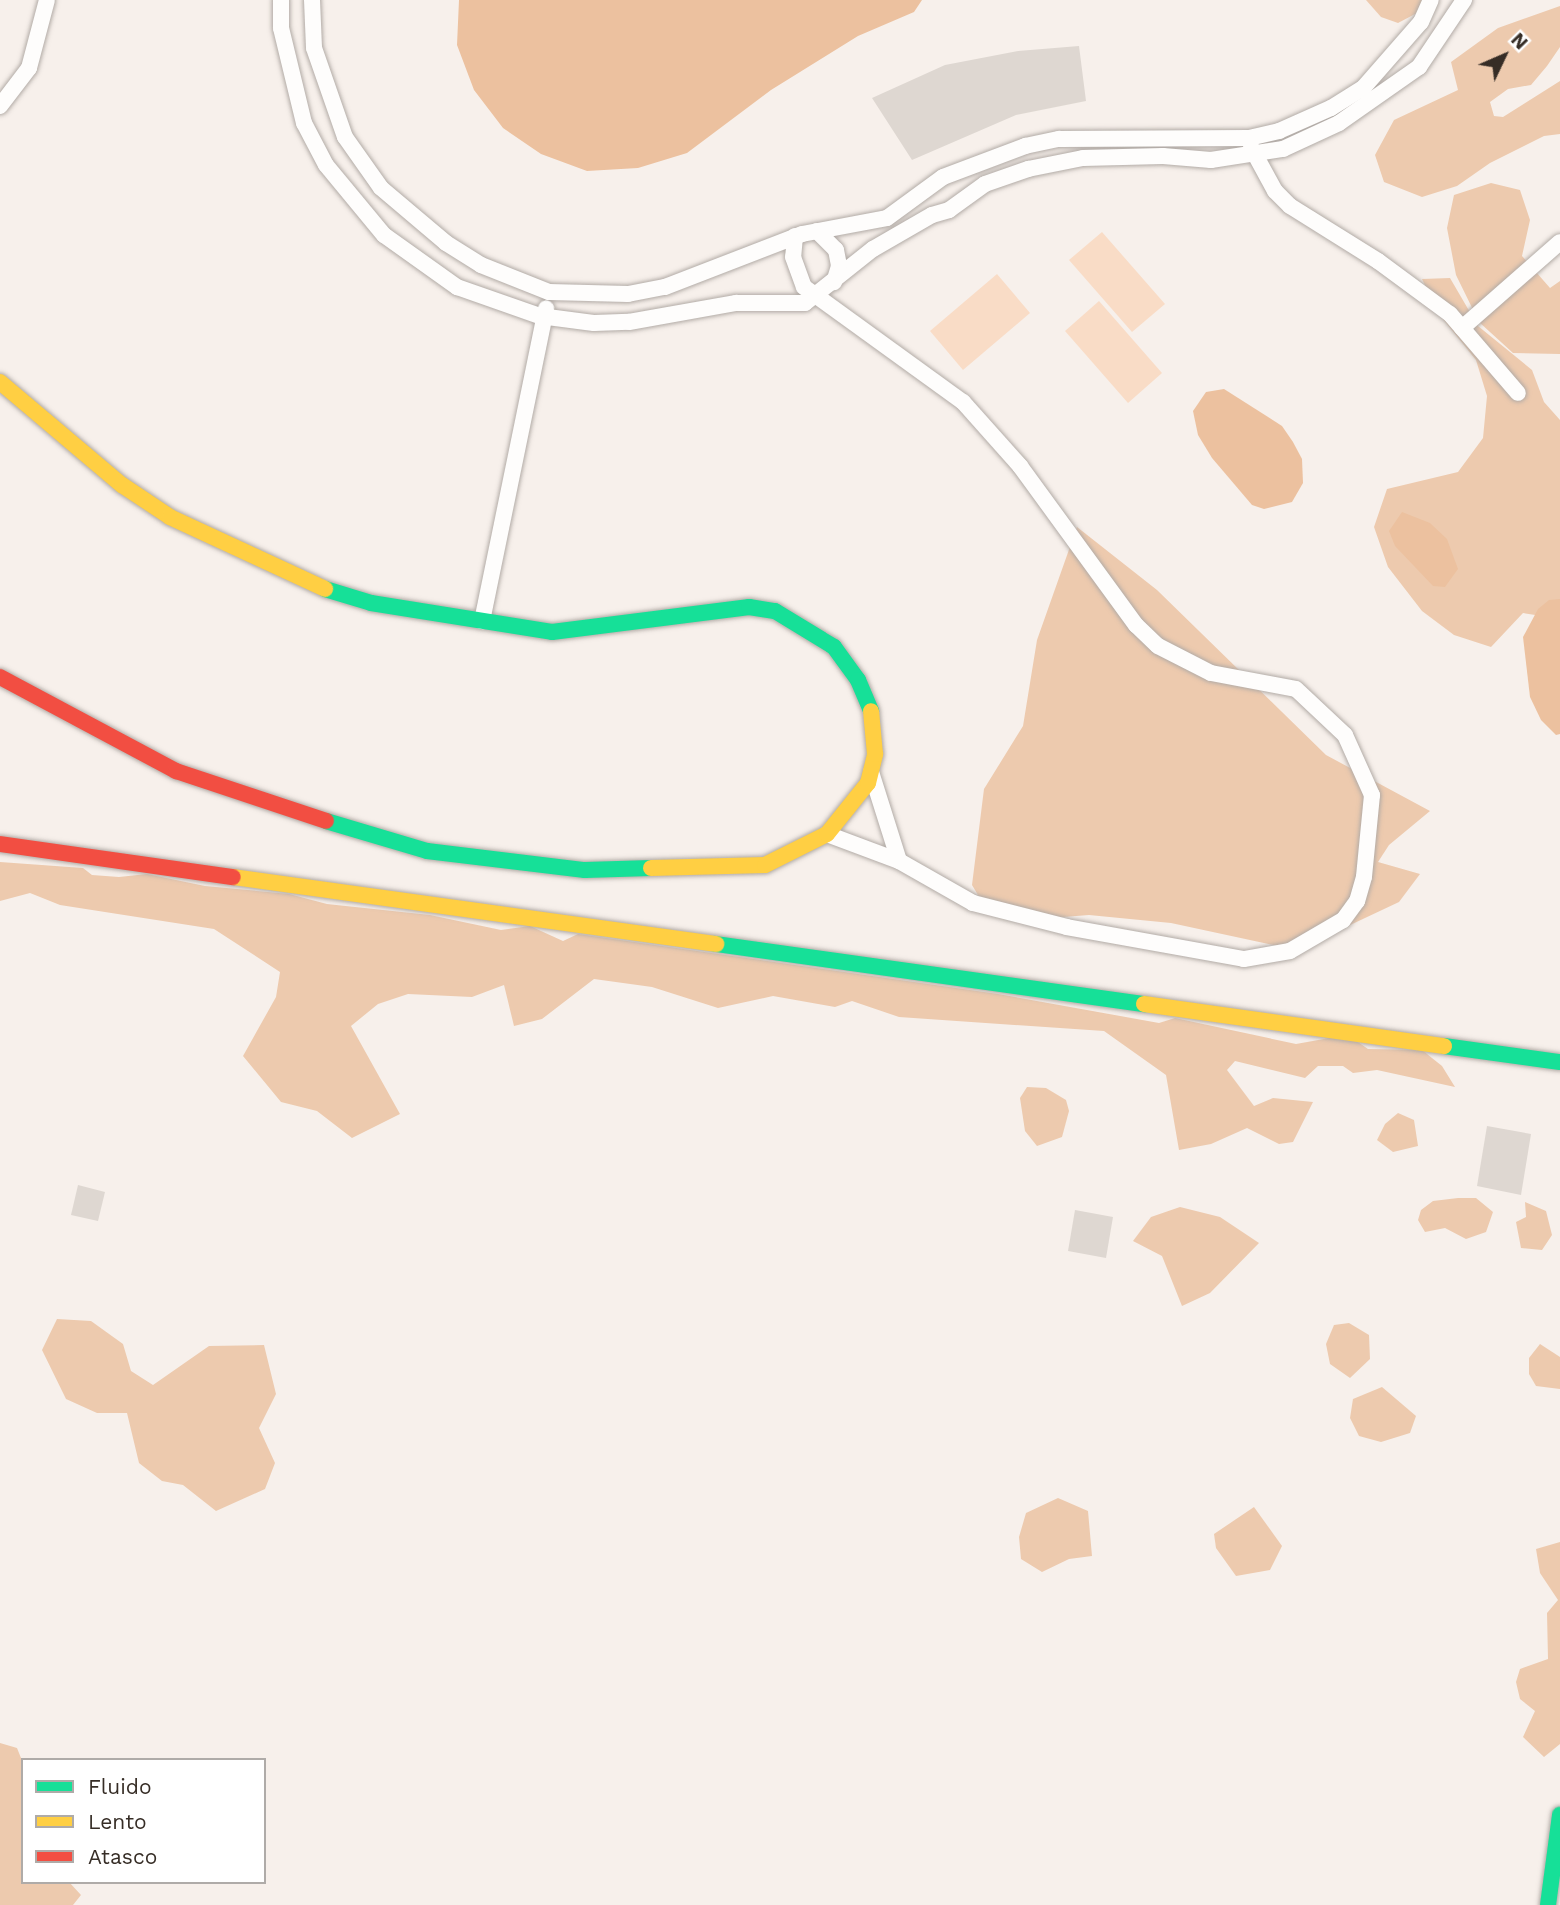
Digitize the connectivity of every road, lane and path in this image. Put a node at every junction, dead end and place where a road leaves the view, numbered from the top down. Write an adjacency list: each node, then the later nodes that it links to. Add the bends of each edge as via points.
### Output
1 (47, 0): 9 (street, via 29,68)
2 (1431, 0): 7 (street, via 1421,22)
3 (1444, 0): 4 (street)
4 (1462, 5): 8 (street, via 1419,67)
5 (281, 8): 6 (street); 22 (street, via 304,122 326,165 352,201 384,235 457,287)
6 (312, 8): 20 (street, via 314,48 345,137 382,188 446,243 481,265)
7 (1374, 76): 8 (street); 10 (street, via 1332,108 1279,131)
8 (1386, 93): 11 (street, via 1339,123 1283,149)
9 (0, 106)
10 (1249, 138): 11 (street); 12 (street, via 1059,139 997,155)
11 (1252, 156): 14 (street, via 1071,159 994,180); 23 (street, via 1290,206 1378,261)
12 (946, 175): 13 (street); 14 (street, via 956,184)
13 (921, 193): 15 (street); 16 (street, via 876,222)
14 (960, 201): 15 (street)
15 (932, 215): 19 (street, via 873,249)
16 (817, 231): 17 (street); 19 (street, via 836,250 839,266)
17 (794, 236): 20 (street, via 665,287 628,293); 21 (street, via 795,269)
18 (1560, 242): 23 (street)
19 (834, 282): 21 (street)
20 (549, 292): 22 (street)
21 (815, 298): 22 (street, via 794,305 736,303 629,323); 31 (street, via 963,402 1020,466 1114,600 1158,646 1211,673 1296,689 1345,734 1372,795 1364,877 1357,901 1343,920 1290,951 1244,959 1067,928 973,903)
22 (545, 316): 26 (street)
23 (1462, 328): 25 (street)
24 (0, 382): 26 (street, via 122,485 237,552 318,587 371,603)
25 (1518, 393)
26 (482, 621): 28 (street, via 552,632 749,607 775,611 835,647 858,680 874,717)
27 (0, 677): 29 (street, via 176,771 271,806 427,850 585,870 687,870 765,866)
28 (871, 772): 29 (street, via 854,806); 31 (street)
29 (827, 834): 31 (street)
30 (0, 844): 32 (street)
31 (899, 861)
32 (1560, 1062)
33 (1560, 1815): 34 (street)
34 (1548, 1905)

